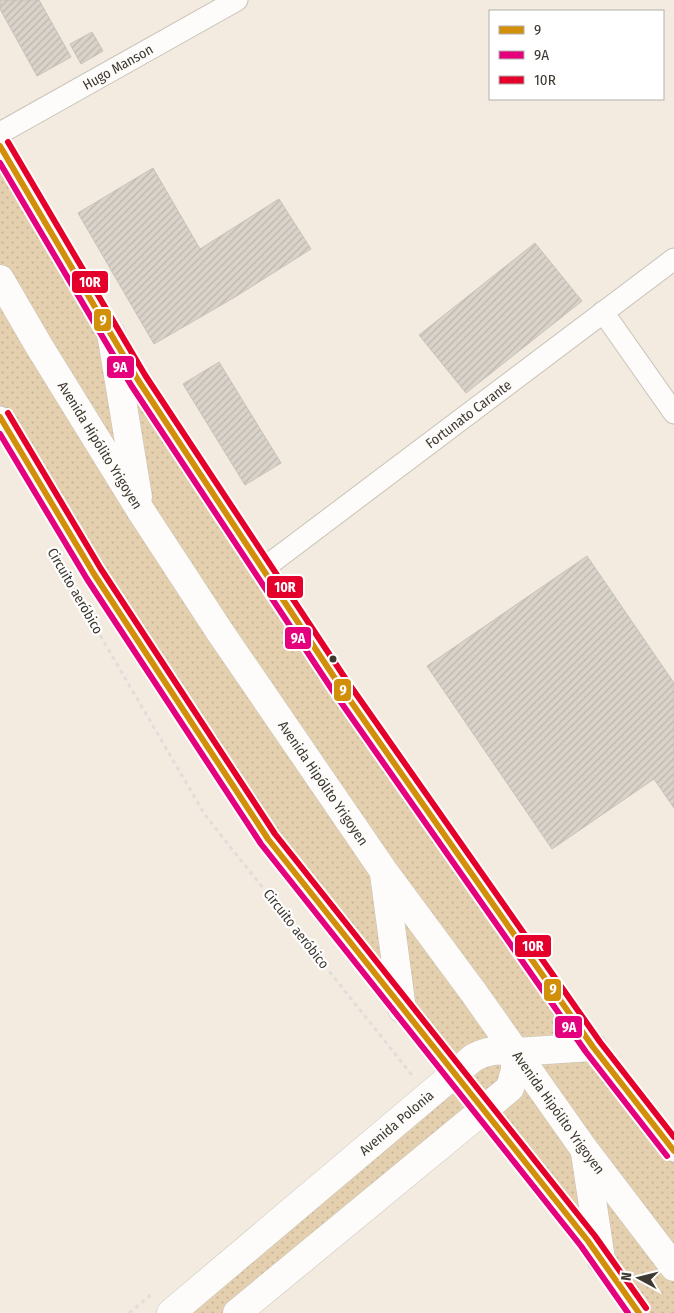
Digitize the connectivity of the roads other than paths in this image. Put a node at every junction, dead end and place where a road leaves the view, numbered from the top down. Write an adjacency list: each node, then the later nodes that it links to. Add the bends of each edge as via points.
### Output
1 (237, 0): 2 (street, Hugo Manson)
2 (0, 134)
3 (0, 146): 7 (street)
4 (674, 259): 6 (street, Fortunato Carante)
5 (0, 279): 10 (main road, Avenida Hipólito Yrigoyen)
6 (603, 312): 8 (street); 11 (street, Fortunato Carante)
7 (112, 332): 10 (main road); 11 (street, via 138,380)
8 (674, 413)
9 (0, 417): 13 (street, via 94,574 268,839)
10 (139, 508): 12 (main road, Avenida Hipólito Yrigoyen)
11 (264, 568): 14 (street, via 340,686)
12 (383, 870): 13 (main road); 15 (main road, Avenida Hipólito Yrigoyen)
13 (402, 1009): 16 (street)
14 (593, 1047): 15 (main road, Avenida Polonia); 19 (street)
15 (515, 1052): 16 (main road, Avenida Polonia, via 496,1050 482,1053); 17 (main road, via 516,1070 510,1088); 18 (main road, Avenida Hipólito Yrigoyen)
16 (455, 1073): 17 (street); 22 (main road, Avenida Polonia)
17 (484, 1109): 20 (street); 23 (main road)
18 (584, 1149): 20 (main road); 21 (main road, Avenida Hipólito Yrigoyen)
19 (674, 1151)
20 (601, 1259): 24 (street)
21 (674, 1267)
22 (171, 1313)
23 (237, 1313)
24 (639, 1313)

